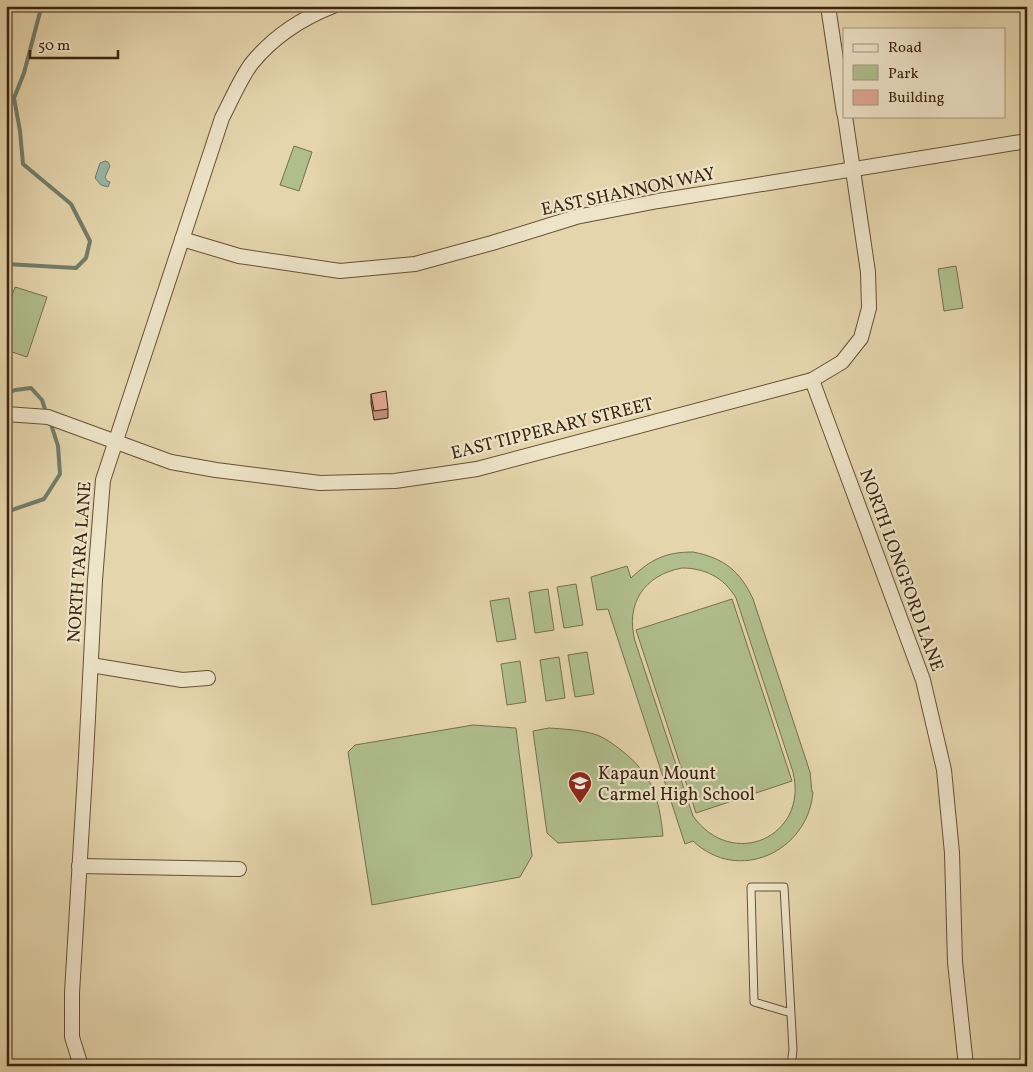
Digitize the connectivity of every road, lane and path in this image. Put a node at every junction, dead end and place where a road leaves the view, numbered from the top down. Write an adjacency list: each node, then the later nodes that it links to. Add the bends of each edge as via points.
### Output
1 (333, 6): 7 (street, NORTH TARA LANE, via 282,32 251,64 222,118)
2 (828, 6): 3 (street)
3 (843, 108)
4 (844, 118): 6 (street)
5 (1027, 141): 6 (street, EAST SHANNON WAY)
6 (853, 170): 7 (street, EAST SHANNON WAY, via 658,201 576,218 415,264 340,271 239,256); 8 (street, via 868,272 869,308 861,338 842,362)
7 (182, 239): 10 (street, NORTH TARA LANE)
8 (812, 380): 10 (street, EAST TIPPERARY STREET, via 476,469 395,481 320,483 216,470 172,462); 18 (street, NORTH LONGFORD LANE, via 923,680 944,770 952,853 955,962)
9 (6, 414): 10 (street, EAST TIPPERARY STREET, via 48,417)
10 (115, 442): 11 (street, NORTH TARA LANE, via 103,480)
11 (91, 664): 12 (street, via 182,680); 13 (street, NORTH TARA LANE)
12 (208, 678)
13 (79, 866): 14 (street); 16 (street, NORTH TARA LANE, via 72,1037)
14 (239, 869)
15 (791, 1013): 15 (lane, via 784,887 751,887 754,1002); 17 (lane)
16 (81, 1066)
17 (791, 1066)
18 (966, 1066)

